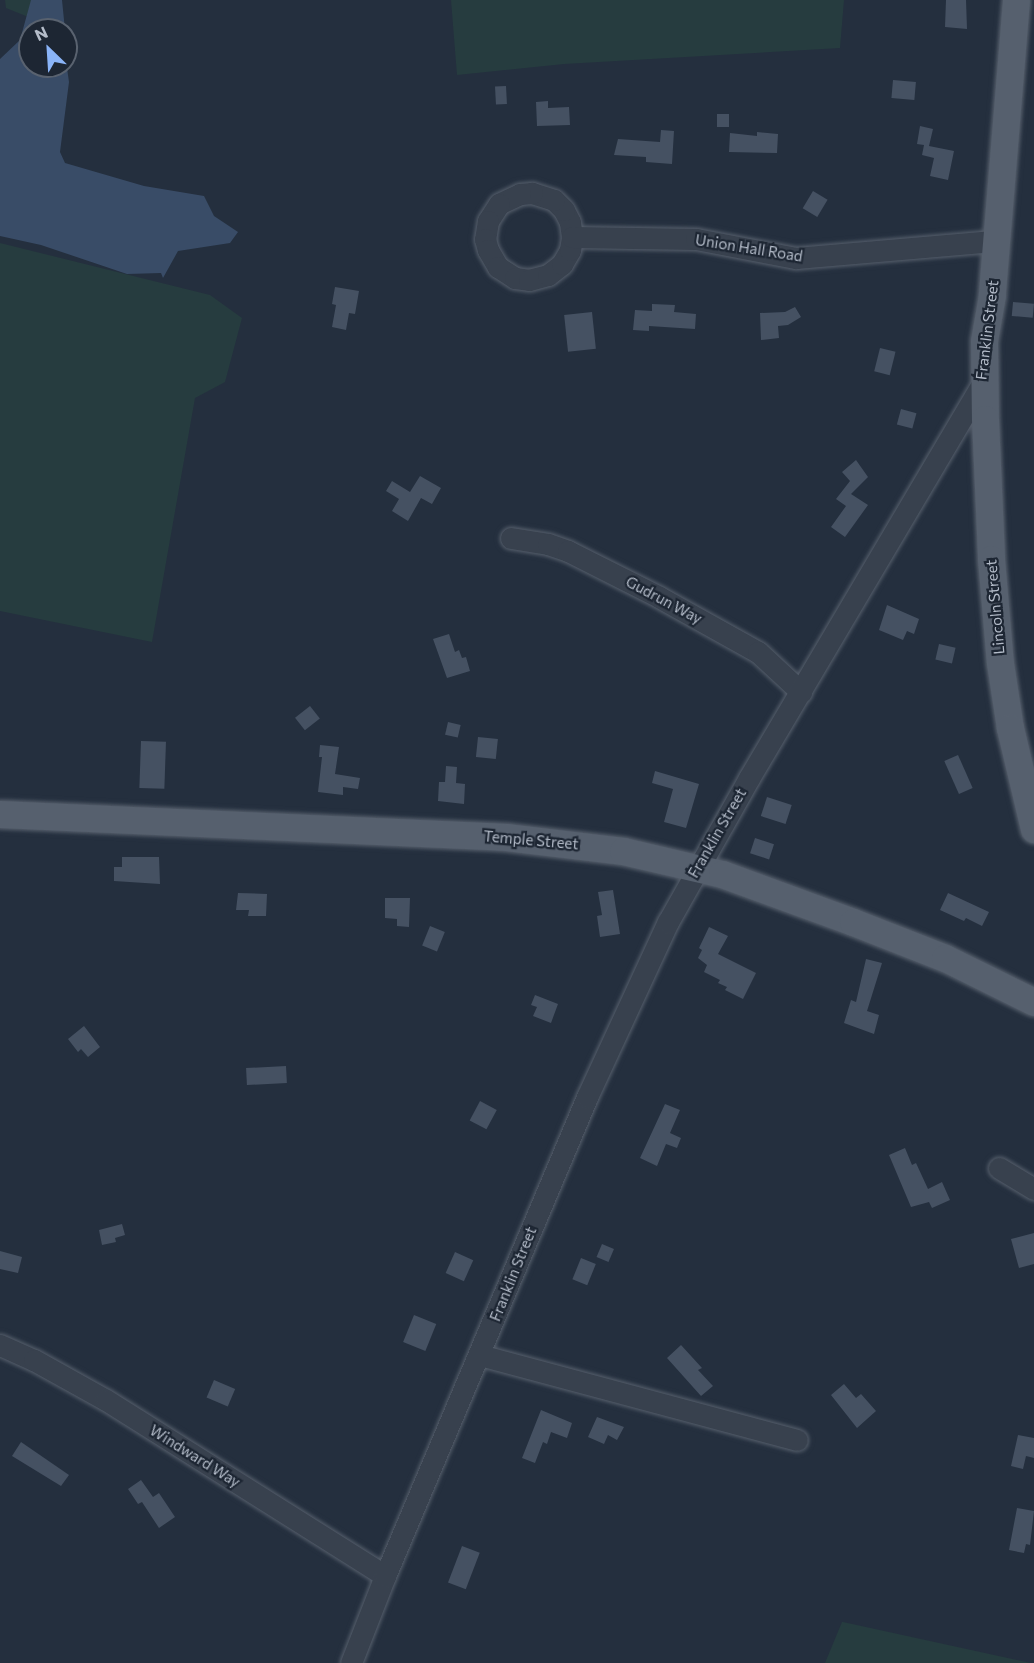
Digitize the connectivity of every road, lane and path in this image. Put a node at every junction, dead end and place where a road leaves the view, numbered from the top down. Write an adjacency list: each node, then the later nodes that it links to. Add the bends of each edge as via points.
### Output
1 (1016, 0): 3 (main road, Franklin Street)
2 (572, 237): 2 (street, via 567,256 556,270 530,280 515,278 498,267 485,239 488,221 499,204 532,193 554,200 564,210); 3 (street, Union Hall Road, via 696,238 796,258)
3 (996, 241): 4 (main road, Franklin Street, via 984,340)
4 (984, 381): 6 (street, Franklin Street); 8 (main road, Lincoln Street, via 999,651 1010,728)
5 (511, 538): 6 (street, Gudrun Way, via 568,551 668,602 758,652)
6 (801, 692): 9 (street, Franklin Street)
7 (0, 814): 9 (main road, Temple Street, via 538,839)
8 (1034, 829)
9 (698, 867): 10 (main road, Temple Street, via 954,962); 14 (street, Franklin Street, via 668,922 587,1097)
10 (1034, 1002)
11 (999, 1168): 12 (street)
12 (1034, 1189)
13 (0, 1346): 16 (street, Windward Way, via 106,1400)
14 (480, 1355): 15 (street); 16 (street, Franklin Street)
15 (797, 1440)
16 (385, 1576): 17 (street, Franklin Street)
17 (351, 1663)

